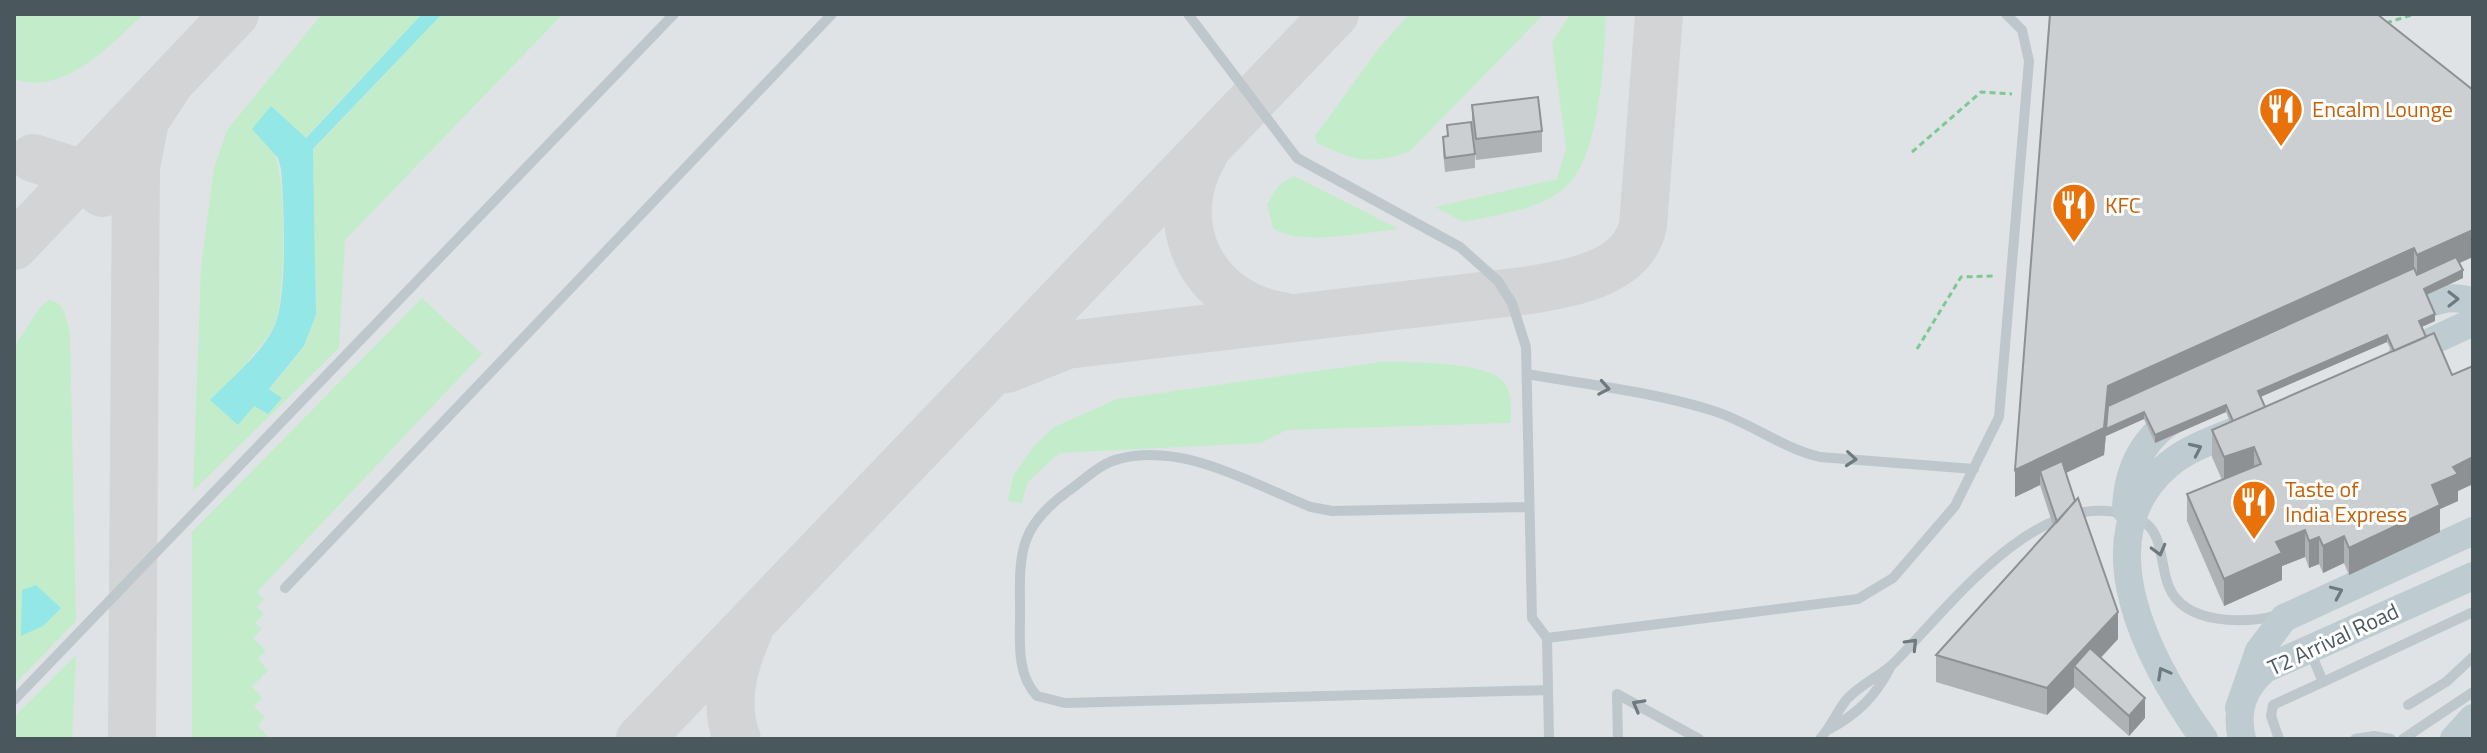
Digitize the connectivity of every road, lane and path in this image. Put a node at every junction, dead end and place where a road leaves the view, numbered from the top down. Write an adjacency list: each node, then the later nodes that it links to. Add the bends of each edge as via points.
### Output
1 (674, 14): 33 (lane)
2 (832, 14): 23 (lane)
3 (1188, 14): 15 (lane, via 1297,158 1447,239 1498,281 1522,328)
4 (2006, 14): 18 (lane, via 2022,30 2029,61 2003,403)
5 (2415, 14): 6 (path)
6 (2376, 26)
7 (2012, 94): 8 (path, via 1981,92)
8 (1912, 152)
9 (2003, 276): 13 (path, via 1961,277)
10 (2473, 302): 12 (main road, one-way to 10, via 2442,298)
11 (2473, 322): 14 (main road)
12 (2371, 330)
13 (1917, 349)
14 (2372, 369)
15 (1527, 374): 18 (lane, one-way to 18, via 1687,403 1738,419 1792,449 1820,457); 19 (lane)
16 (2204, 406): 21 (main road, via 2171,421 2141,450 2126,502)
17 (2271, 415): 21 (main road, one-way to 17, via 2138,499 2169,464)
18 (1974, 469): 26 (lane, via 1955,506 1893,578 1858,599)
19 (1529, 507): 26 (lane, via 1532,618); 31 (lane, via 1332,511 1177,456 1119,458 1051,504 1028,532 1020,562 1022,674 1037,696 1065,703)
20 (2473, 531): 24 (main road, one-way to 20)
21 (2125, 539): 42 (main road, one-way to 21, via 2152,650 2131,586)
22 (2471, 582): 27 (main road, T2 Arrival Road)
23 (285, 588)
24 (2297, 610): 29 (lane, one-way to 24, via 1988,564 2062,515 2083,510 2141,520 2149,527 2168,587 2189,609 2215,618 2266,618); 35 (main road, via 2266,637)
25 (2473, 612): 30 (lane)
26 (1547, 638): 31 (lane)
27 (2309, 649): 30 (lane); 35 (main road, T2 Arrival Road, via 2253,679)
28 (2473, 657): 34 (lane, via 2446,682)
29 (1891, 665): 37 (lane, via 1855,691); 37 (lane, via 1878,692 1856,715)
30 (2323, 682): 44 (lane, via 2273,705)
31 (1548, 690): 38 (lane)
32 (2473, 692): 47 (lane)
33 (14, 700)
34 (2408, 705)
35 (2239, 708): 43 (main road)
36 (2473, 718): 48 (main road)
37 (1828, 730): 41 (lane)
38 (1549, 739)
39 (1618, 739): 40 (lane, one-way to 39, via 1617,694)
40 (1699, 739)
41 (1820, 739)
42 (2204, 739)
43 (2242, 739)
44 (2279, 739)
45 (2355, 739): 46 (lane)
46 (2391, 739)
47 (2403, 739)
48 (2454, 739)

